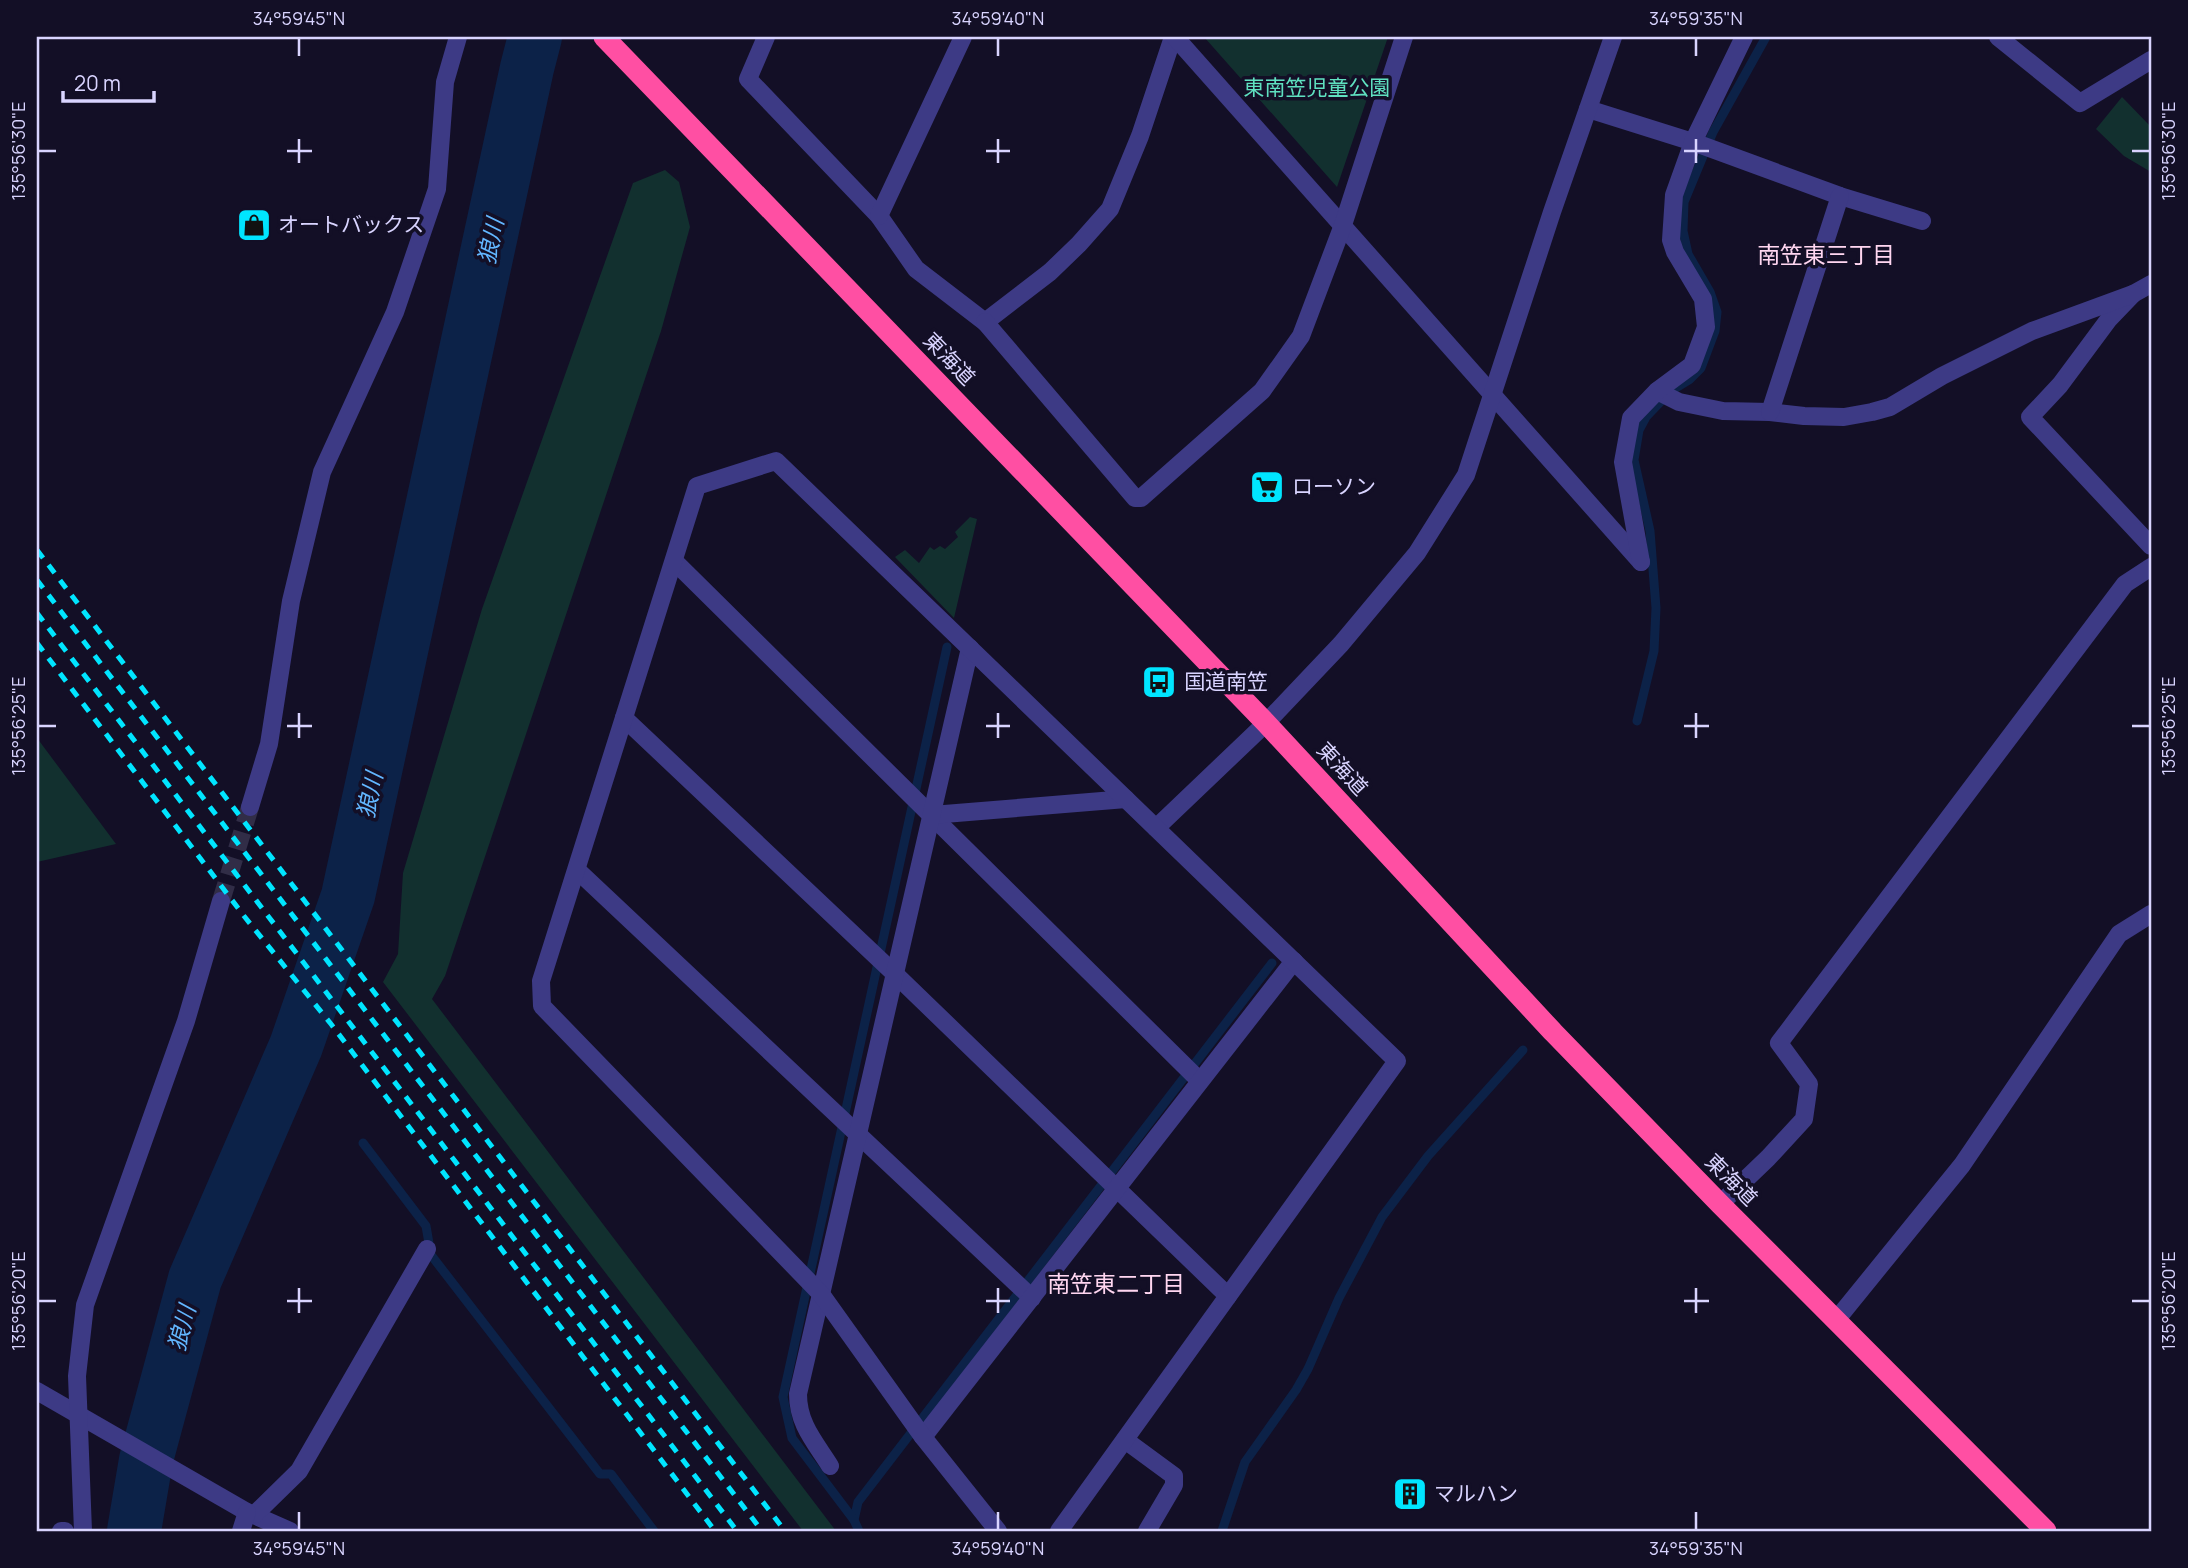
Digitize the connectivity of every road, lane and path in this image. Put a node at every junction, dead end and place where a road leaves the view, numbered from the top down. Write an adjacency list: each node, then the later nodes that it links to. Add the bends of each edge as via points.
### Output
1 (458, 37): 30 (street, via 445,82 437,189 396,312 321,472 291,601 269,744)
2 (766, 37): 14 (street, via 748,79)
3 (963, 37): 14 (street)
4 (1174, 37): 16 (street); 19 (street, via 1110,209 1050,272)
5 (1404, 37): 16 (street)
6 (1613, 37): 11 (street)
7 (1744, 37): 12 (street)
8 (1998, 37): 10 (street, via 2080,103)
9 (607, 38): 28 (highway, 東海道)
10 (2151, 60)
11 (1588, 109): 12 (street); 21 (street)
12 (1693, 142): 13 (street); 20 (street, via 1674,195 1671,240 1703,299 1706,327 1692,365)
13 (1840, 196): 15 (street); 22 (street)
14 (879, 216): 19 (street, via 916,269)
15 (1922, 221)
16 (1343, 225): 19 (street, via 1301,337 1262,391 1141,498 1135,498); 21 (street)
17 (2151, 284): 18 (street)
18 (2133, 294): 22 (street, via 2032,331 1890,407 1844,417); 23 (street, via 2030,417)
19 (985, 321)
20 (1657, 391): 21 (street, via 1631,418 1623,462 1641,562); 22 (street, via 1679,402 1723,411)
21 (1493, 394): 28 (street, via 1466,475 1417,553 1341,644)
22 (1770, 412)
23 (2151, 546)
24 (674, 561): 26 (street, via 697,486 776,461); 27 (street); 31 (street)
25 (2151, 567): 41 (street, via 2125,584 1779,1043 1809,1084 1804,1119)
26 (970, 648): 29 (street); 31 (street)
27 (624, 718): 33 (street); 37 (street)
28 (1266, 723): 32 (street); 41 (highway, 東海道)
29 (1126, 799): 31 (street); 32 (street)
30 (250, 807)
31 (932, 814): 37 (street); 38 (street)
32 (1156, 828): 36 (street)
33 (577, 870): 39 (street); 43 (street, via 541,981 542,1006)
34 (221, 901): 48 (street, via 186,1021 85,1305)
35 (2151, 914): 46 (street, via 2119,934 1962,1165)
36 (1294, 961): 38 (street); 44 (street, via 1397,1061)
37 (895, 974): 39 (street); 40 (street)
38 (1200, 1081): 40 (street)
39 (858, 1135): 43 (street); 45 (street)
40 (1116, 1189): 44 (street); 45 (street)
41 (1720, 1204): 46 (highway, 東海道)
42 (427, 1249): 52 (street, via 299,1471)
43 (821, 1294): 49 (street); 51 (street, via 798,1409)
44 (1228, 1296): 50 (street)
45 (1032, 1298): 49 (street)
46 (1837, 1319): 59 (highway, 東海道)
47 (37, 1391): 48 (street)
48 (78, 1413): 52 (street); 53 (street)
49 (923, 1437): 56 (street)
50 (1125, 1440): 57 (street); 58 (street, via 1174,1476 1174,1485)
51 (830, 1466)
52 (251, 1513): 54 (street); 55 (street)
53 (83, 1531)
54 (241, 1531)
55 (290, 1531)
56 (998, 1531)
57 (1059, 1531)
58 (1147, 1531)
59 (2046, 1531)

